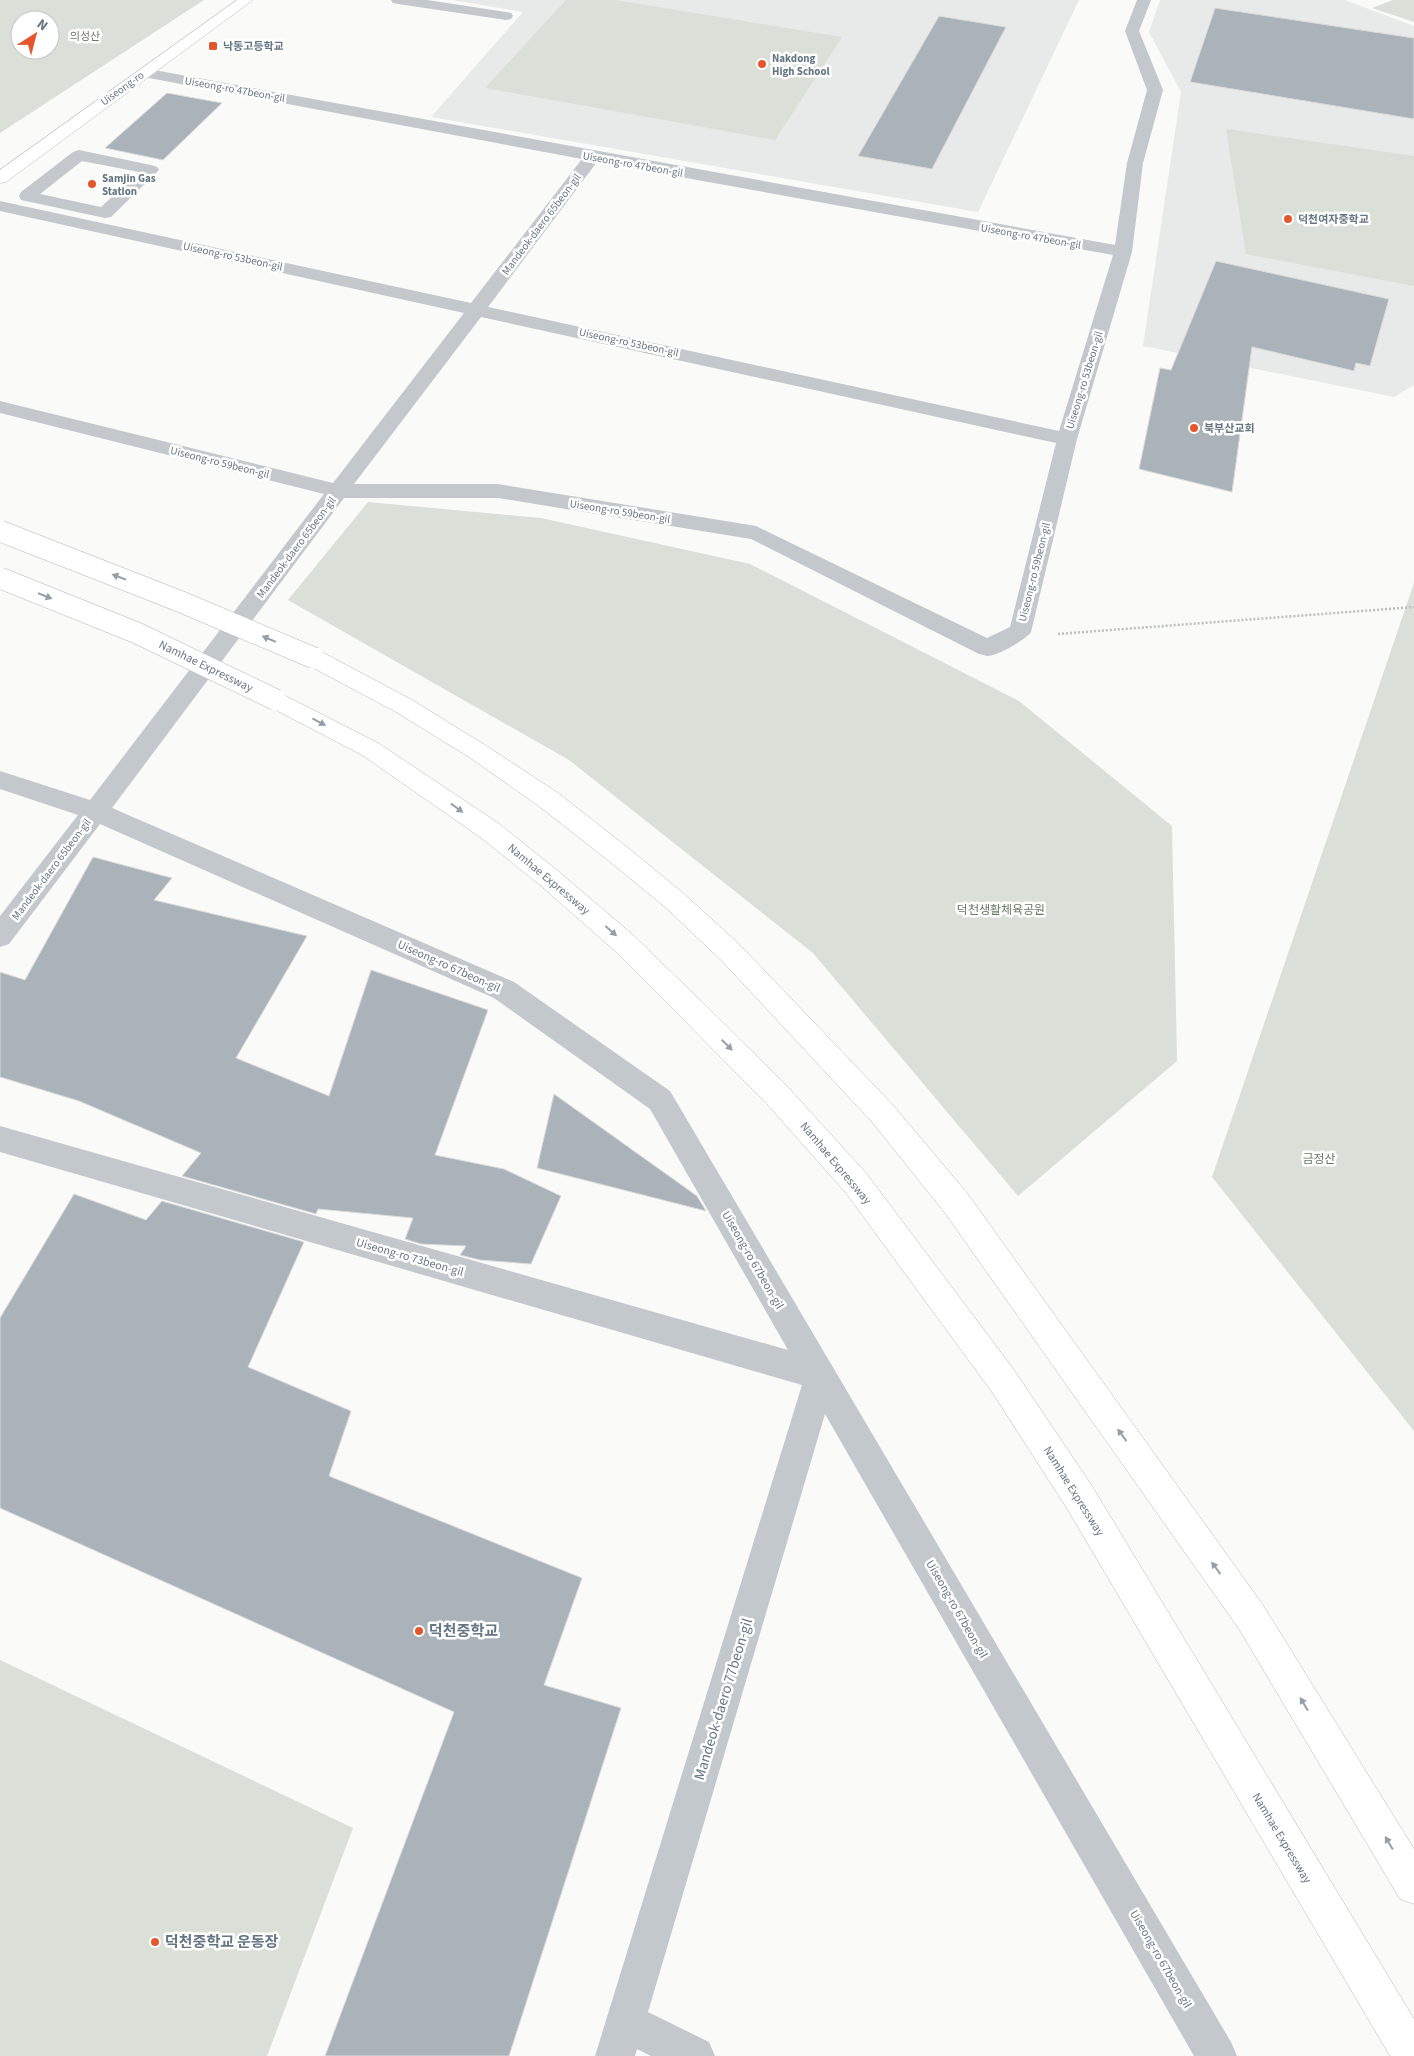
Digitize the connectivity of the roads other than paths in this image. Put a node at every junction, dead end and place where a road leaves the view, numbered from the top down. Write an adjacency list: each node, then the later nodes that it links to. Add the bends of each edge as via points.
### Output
1 (246, 0): 5 (main road, Uiseong-ro)
2 (398, 0): 4 (street)
3 (1144, 0): 10 (street, Uiseong-ro 53beon-gil, via 1132,31 1155,90 1135,163)
4 (506, 16)
5 (143, 73): 6 (street, Uiseong-ro 47beon-gil); 7 (main road, Uiseong-ro)
6 (592, 157): 10 (street, Uiseong-ro 47beon-gil); 11 (street, Mandeok-daero 65beon-gil)
7 (0, 178)
8 (27, 196): 8 (street, via 105,213 151,170 79,155)
9 (0, 206): 11 (street, Uiseong-ro 53beon-gil)
10 (1123, 252): 13 (street, Uiseong-ro 53beon-gil)
11 (476, 309): 13 (street, Uiseong-ro 53beon-gil); 14 (street, Mandeok-daero 65beon-gil)
12 (0, 407): 14 (street, Uiseong-ro 59beon-gil)
13 (1066, 439): 14 (street, Uiseong-ro 59beon-gil, via 1020,632 987,648 756,533 498,491)
14 (338, 491): 18 (street, Mandeok-daero 65beon-gil)
15 (0, 531): 22 (main road, one-way to 15, bridge, via 1251,1616 956,1203 882,1113 731,953 674,900 549,800 404,706 314,658)
16 (0, 578): 26 (main road, Namhae Expressway, one-way to 26, bridge, via 137,633 276,700 370,749 428,787 489,830 624,943 777,1095 856,1183 1003,1381 1080,1498)
17 (0, 780): 18 (street, Uiseong-ro 67beon-gil)
18 (95, 811): 19 (street, Mandeok-daero 65beon-gil); 21 (street, Uiseong-ro 67beon-gil, via 504,990 660,1100)
19 (0, 936)
20 (0, 1139): 21 (street, Uiseong-ro 73beon-gil)
21 (820, 1375): 23 (street, Mandeok-daero 77beon-gil); 25 (street, Uiseong-ro 67beon-gil)
22 (1414, 1884)
23 (620, 2039): 24 (street, Mandeok-daero 77beon-gil)
24 (694, 2056)
25 (1217, 2056)
26 (1413, 2056)

